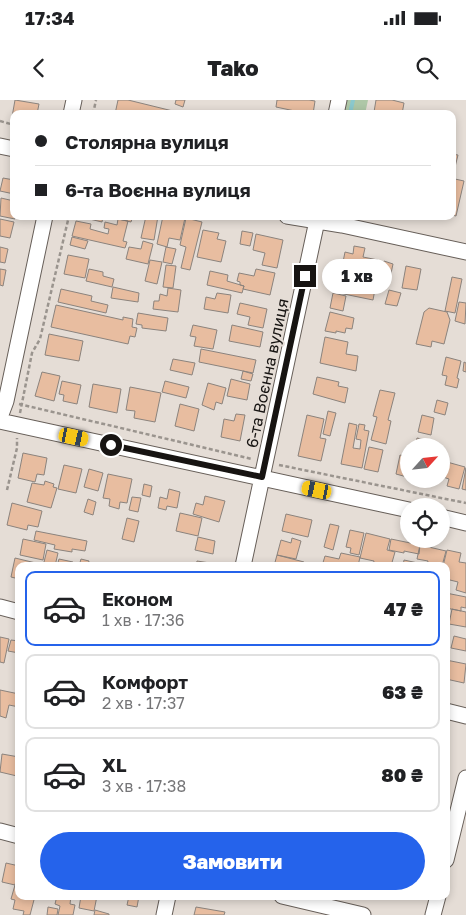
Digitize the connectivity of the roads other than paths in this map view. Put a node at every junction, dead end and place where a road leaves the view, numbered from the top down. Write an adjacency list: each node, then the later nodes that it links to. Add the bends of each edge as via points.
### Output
1 (44, 220): 5 (street)
2 (317, 220): 7 (street, 6-та Воєнна вулиця)
3 (321, 220): 4 (street)
4 (466, 252)
5 (0, 417)
6 (0, 421): 7 (street)
7 (262, 477): 8 (street); 11 (street, 6-та Воєнна вулиця)
8 (400, 508)
9 (450, 519): 10 (street)
10 (466, 523)
11 (243, 562)
12 (0, 608): 13 (street)
13 (15, 611)
14 (450, 712): 15 (street)
15 (466, 716)
16 (466, 778): 19 (street)
17 (0, 831): 18 (street)
18 (15, 835)
19 (450, 844)
20 (167, 900): 23 (street)
21 (299, 900): 24 (street)
22 (437, 900): 25 (street)
23 (164, 915)
24 (363, 915)
25 (433, 915)

